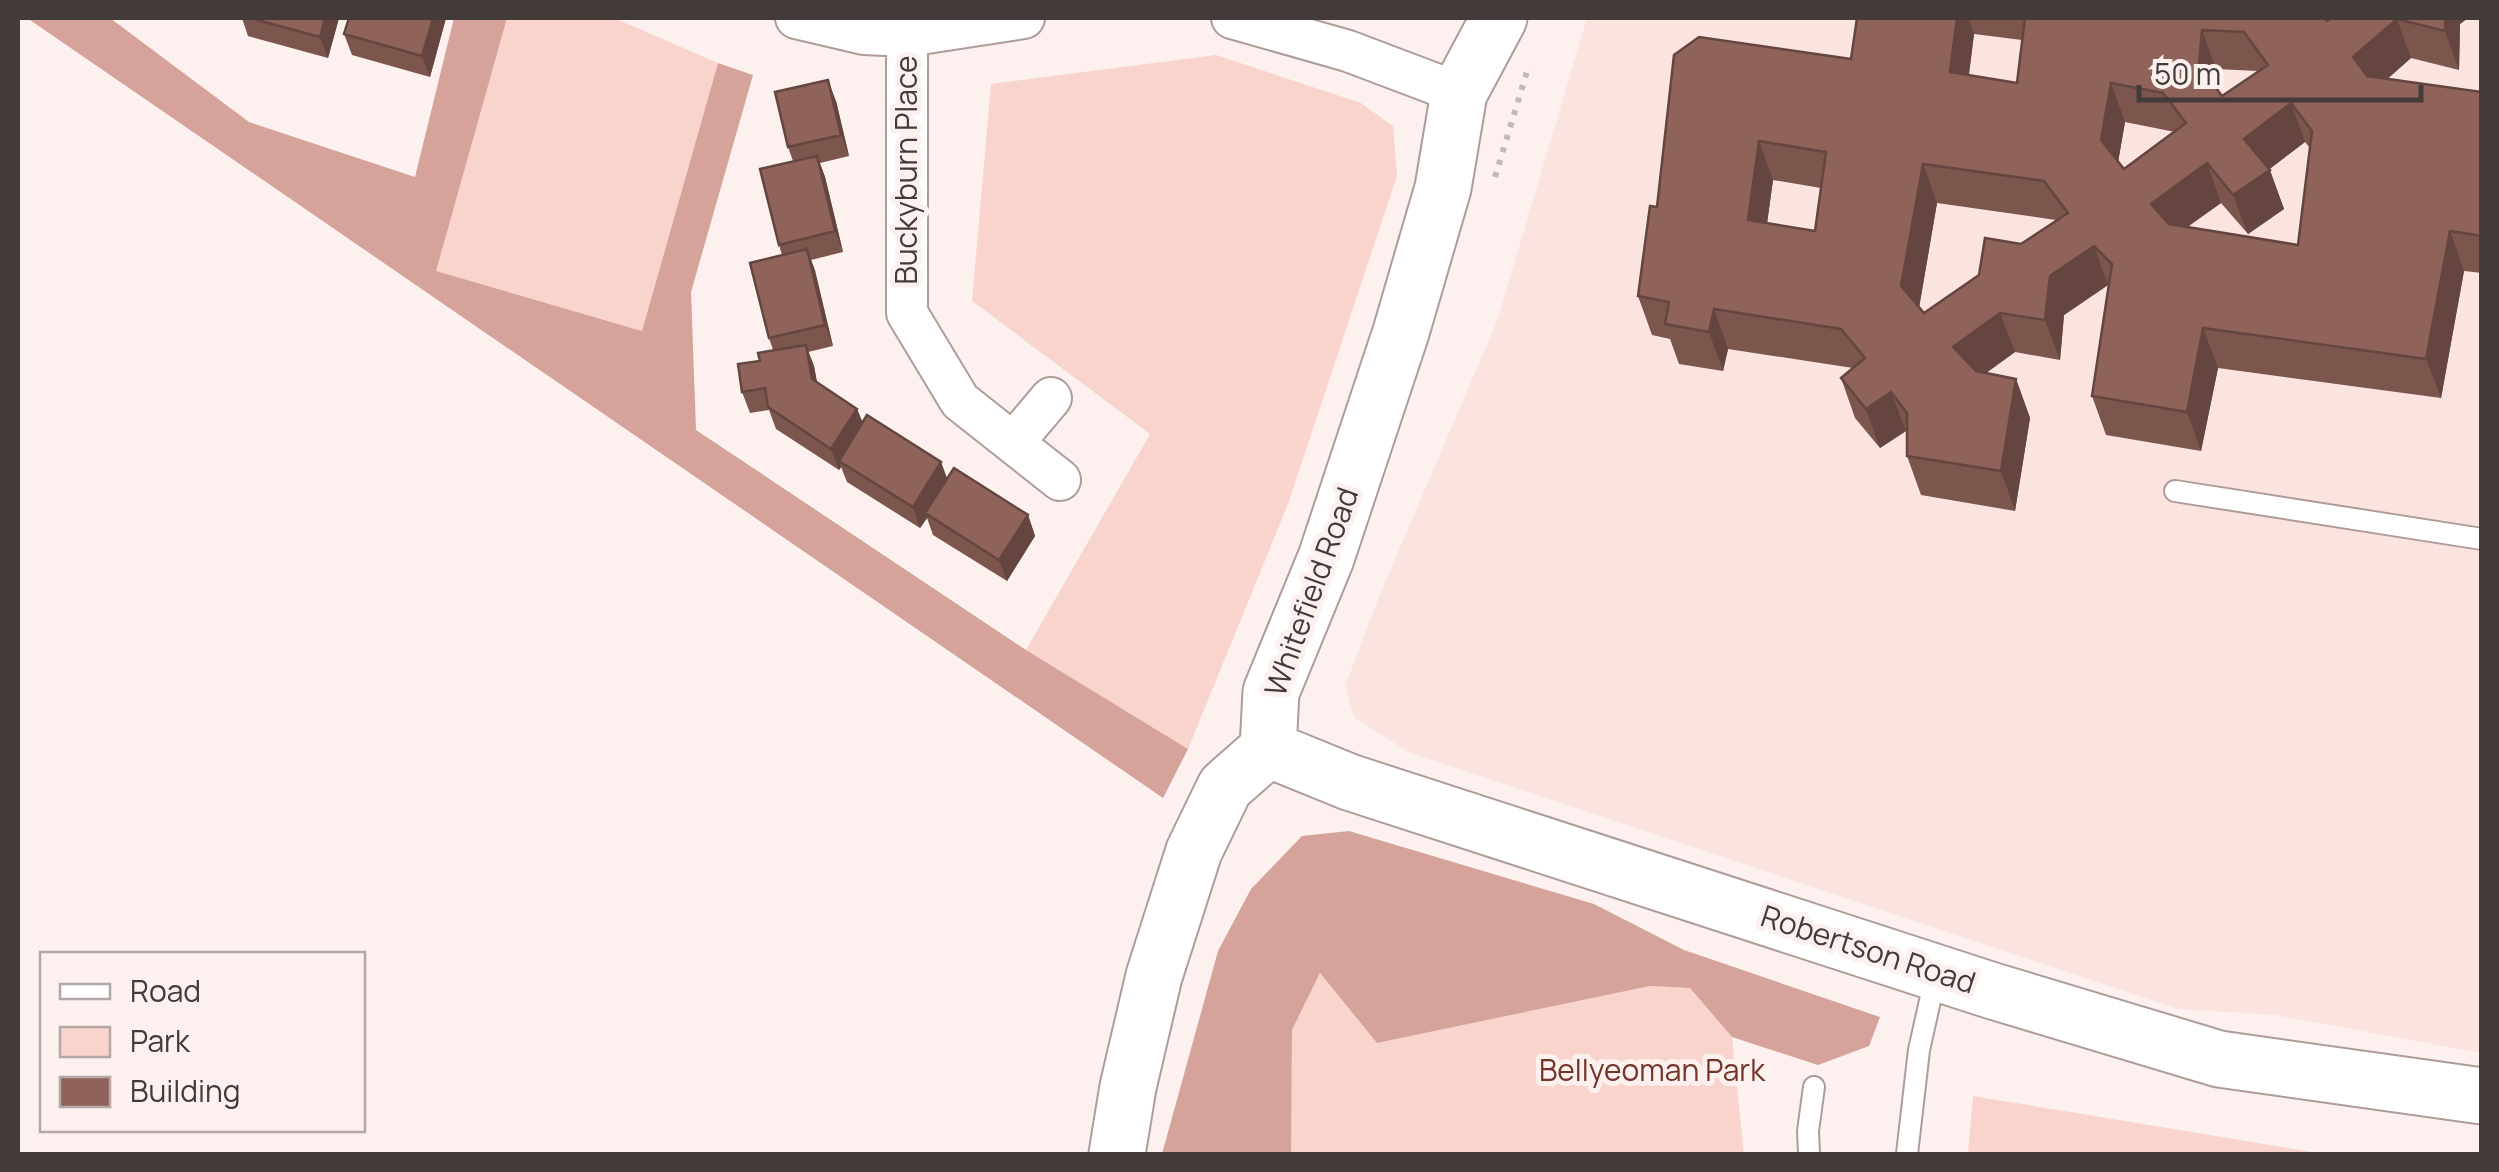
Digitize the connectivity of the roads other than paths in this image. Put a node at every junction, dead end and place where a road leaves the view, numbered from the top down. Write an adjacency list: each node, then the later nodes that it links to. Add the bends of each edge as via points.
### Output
1 (796, 18): 5 (street)
2 (1024, 18): 5 (street)
3 (1232, 18): 6 (street, via 1348,51)
4 (1499, 18): 6 (street, Whitefield Road)
5 (907, 36): 8 (street, Buckyburn Place, via 907,313 960,401)
6 (1459, 93): 12 (street, Whitefield Road, via 1443,188 1401,332 1326,558 1272,692)
7 (1051, 398): 8 (street)
8 (1014, 442): 9 (street, Buckyburn Place)
9 (1060, 480)
10 (2176, 491): 11 (lane)
11 (2482, 539)
12 (1268, 749): 13 (street, Robertson Road, via 1349,782); 16 (street, via 1225,787 1194,851 1154,976)
13 (1936, 972): 15 (street, Robertson Road, via 2220,1059); 18 (lane)
14 (1814, 1087): 17 (lane)
15 (2482, 1096)
16 (1117, 1154)
17 (1810, 1154)
18 (1906, 1154)

